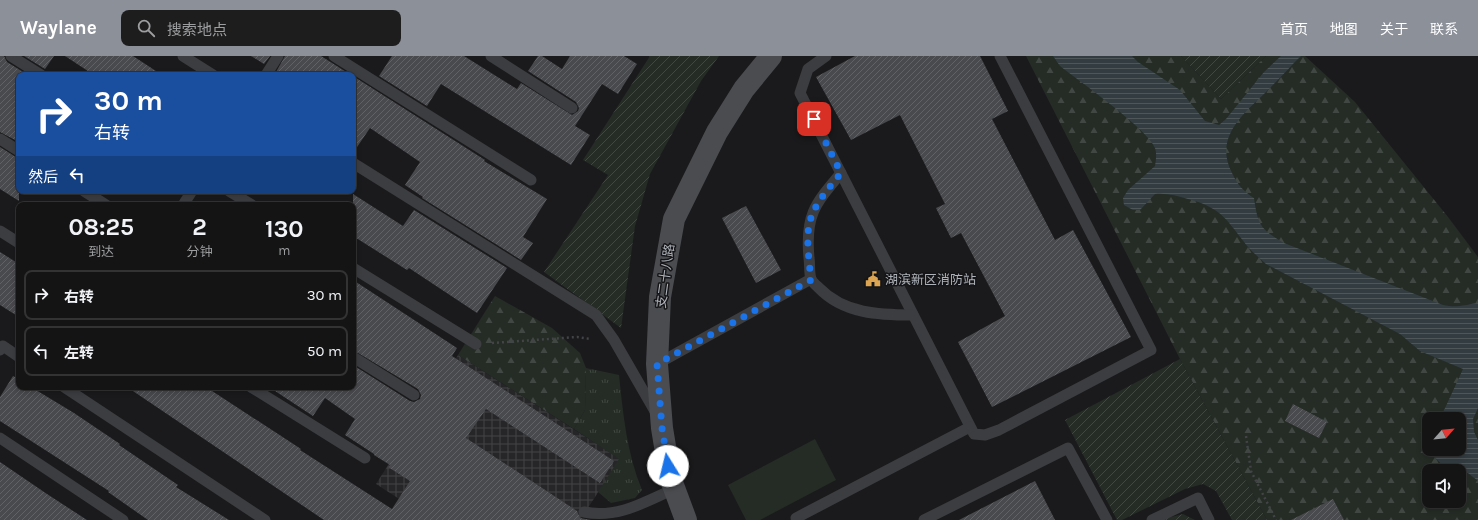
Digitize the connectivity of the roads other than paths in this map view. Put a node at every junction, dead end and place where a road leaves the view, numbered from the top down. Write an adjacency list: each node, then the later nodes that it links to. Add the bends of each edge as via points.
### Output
1 (11, 56): 9 (lane)
2 (183, 56): 10 (lane)
3 (278, 56): 11 (lane)
4 (334, 56): 17 (lane)
5 (491, 56): 12 (lane)
6 (772, 56): 31 (street, 支二十八路, via 744,89 717,132 674,218 660,297)
7 (826, 56): 16 (lane, via 808,69 800,93)
8 (1000, 56): 36 (lane, via 1151,350 999,430 985,435 974,434)
9 (37, 72)
10 (208, 72)
11 (268, 72)
12 (572, 108)
13 (0, 139): 14 (lane)
14 (16, 149)
15 (356, 165): 35 (lane, via 596,315 614,340)
16 (841, 173): 25 (lane, via 818,200 809,219 807,237); 26 (lane)
17 (531, 180)
18 (89, 194): 20 (lane)
19 (234, 194): 21 (lane)
20 (101, 202)
21 (247, 202)
22 (0, 231): 23 (lane)
23 (16, 240)
24 (356, 270): 27 (lane)
25 (811, 280): 26 (lane, via 827,296 862,312); 31 (lane)
26 (913, 315): 36 (lane)
27 (476, 344)
28 (1, 347): 29 (lane)
29 (16, 355)
30 (356, 359): 34 (lane)
31 (657, 364): 35 (street, 支二十八路)
32 (69, 390): 43 (lane)
33 (256, 390): 38 (lane)
34 (414, 395)
35 (661, 421): 39 (street, 支二十八路)
36 (970, 427): 41 (lane)
37 (0, 438): 42 (lane)
38 (365, 458)
39 (674, 489): 40 (lane, via 622,512 595,515); 44 (street, 支二十八路)
40 (584, 512)
41 (796, 518)
42 (123, 520)
43 (265, 520)
44 (686, 520)
45 (924, 520): 46 (lane, via 1068,448)
46 (1107, 520)
47 (1152, 520): 48 (lane, via 1198,498)
48 (1209, 520)

